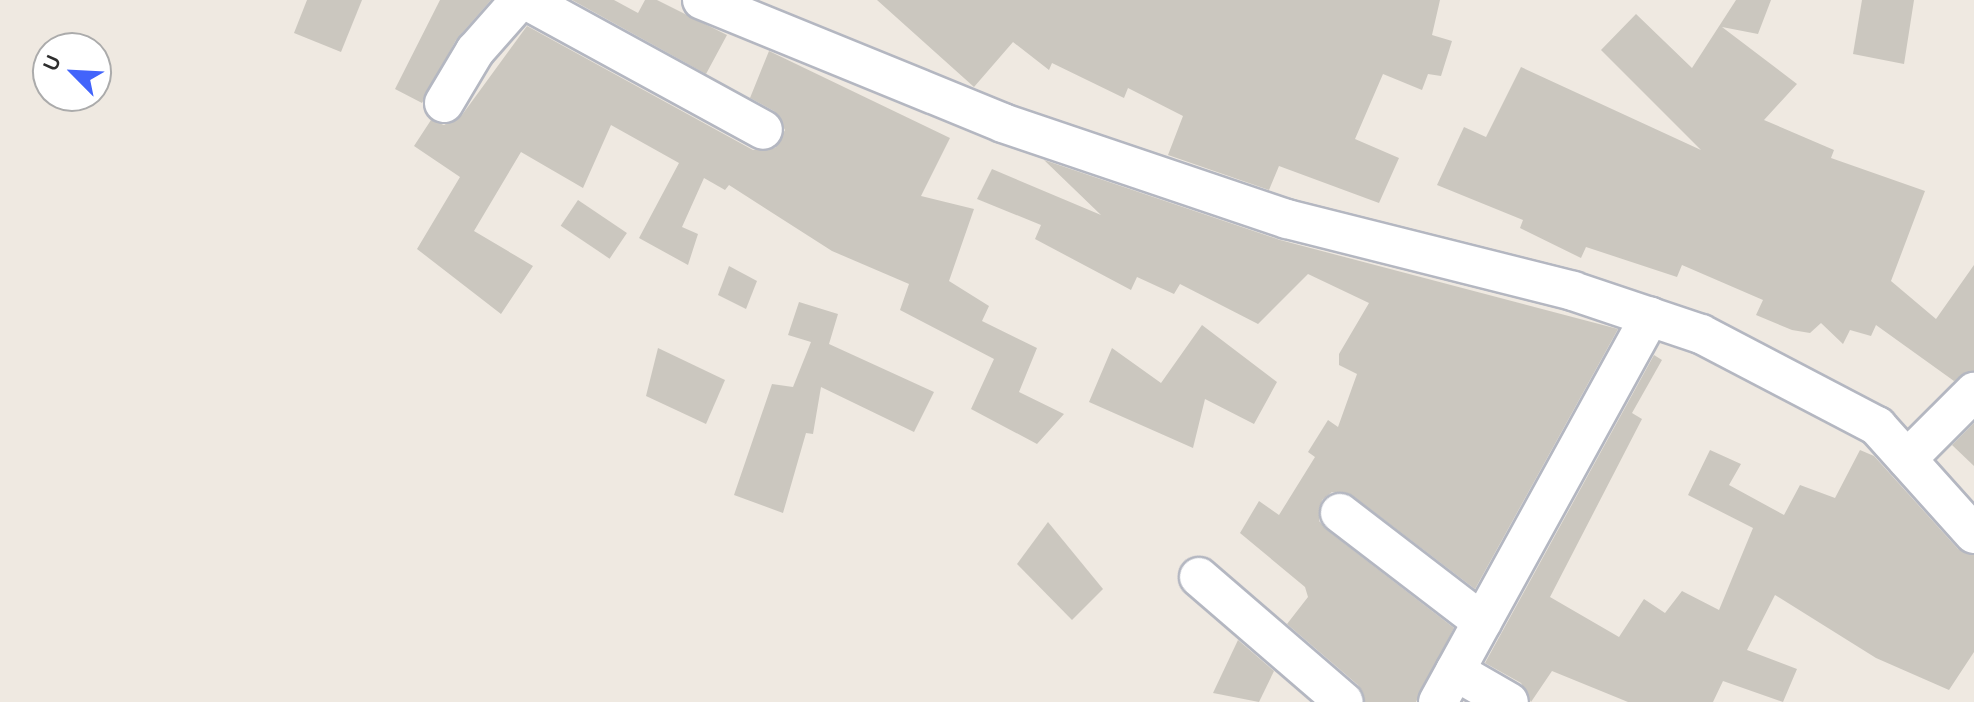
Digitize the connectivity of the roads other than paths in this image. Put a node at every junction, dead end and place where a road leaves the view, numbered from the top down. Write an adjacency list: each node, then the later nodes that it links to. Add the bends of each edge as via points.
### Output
1 (523, 0): 3 (street, via 475,51); 4 (street)
2 (702, 0): 5 (street, via 1003,123 1287,219)
3 (444, 103)
4 (763, 130)
5 (1650, 317): 7 (street, via 1841,401); 11 (street)
6 (1974, 392): 7 (street)
7 (1907, 459): 9 (street)
8 (1340, 513): 11 (street)
9 (1974, 534)
10 (1199, 577): 13 (street)
11 (1482, 622): 12 (street)
12 (1446, 687): 14 (street)
13 (1344, 702)
14 (1509, 702)

